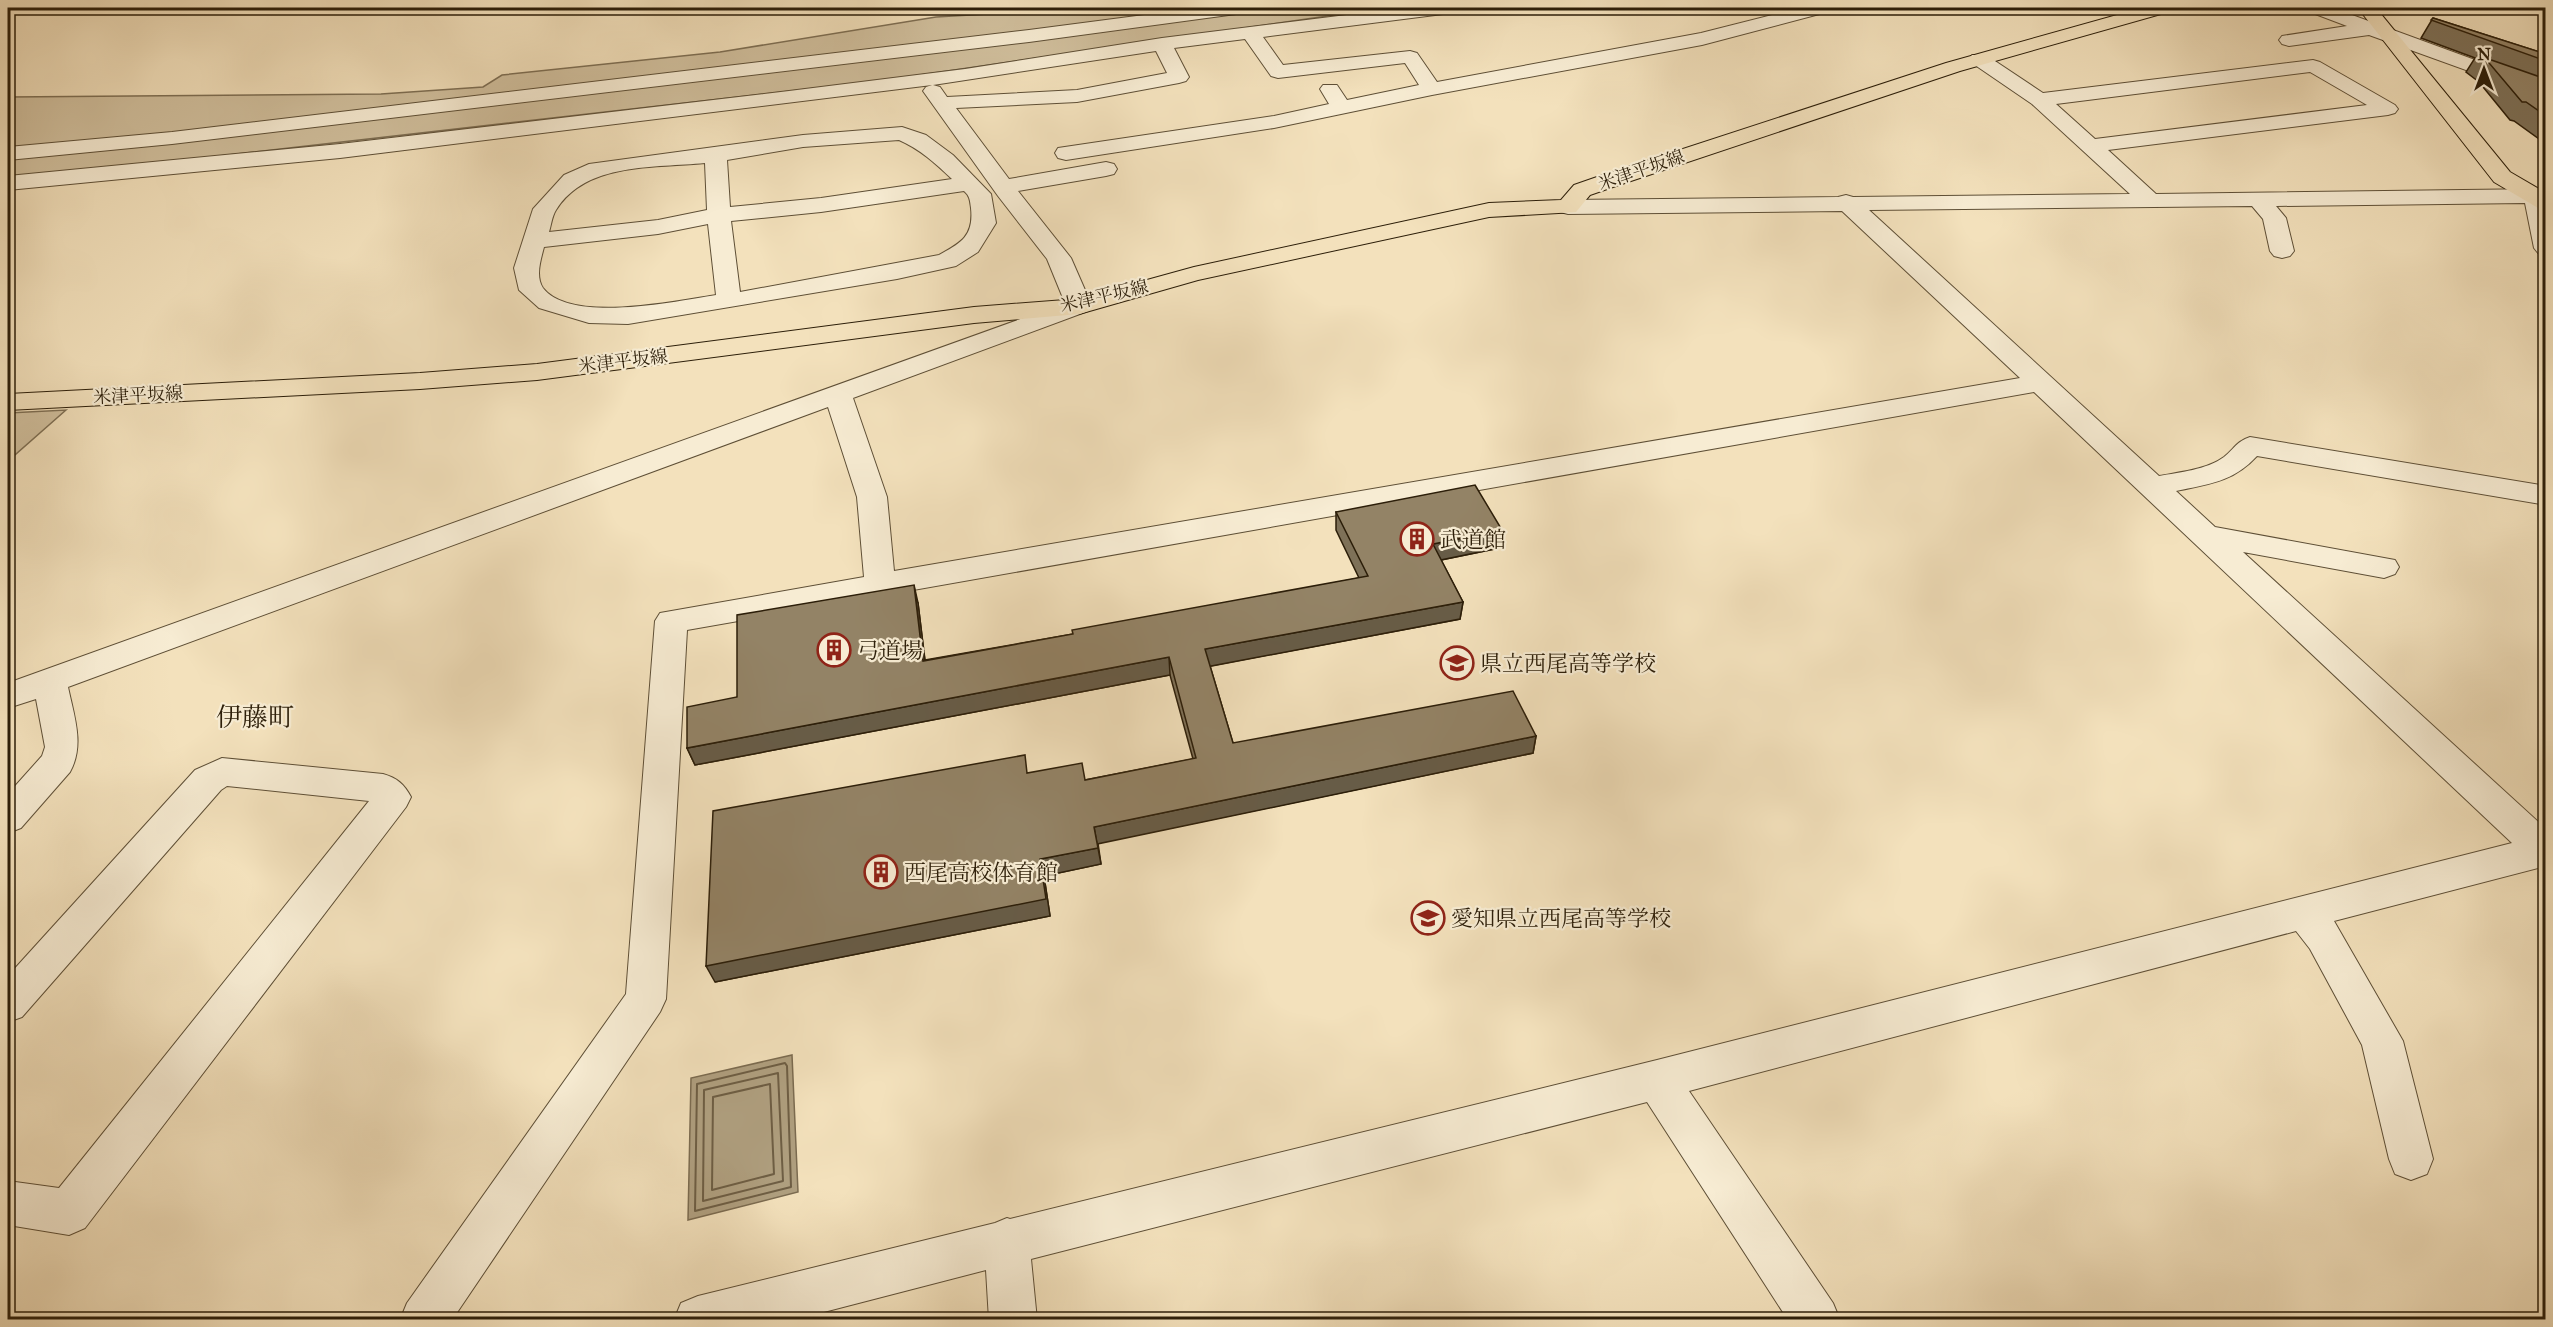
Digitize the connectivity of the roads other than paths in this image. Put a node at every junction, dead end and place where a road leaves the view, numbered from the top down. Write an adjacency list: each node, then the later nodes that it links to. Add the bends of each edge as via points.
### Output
1 (1236, 8): 28 (street, via 1029,36)
2 (1443, 8): 9 (street)
3 (1820, 8): 18 (street, via 1702,39)
4 (2161, 8): 14 (main road, 米津平坂線)
5 (2317, 8): 8 (street)
6 (2367, 8): 10 (main road)
7 (2401, 16): 13 (main road)
8 (2369, 28): 10 (street); 11 (street)
9 (1250, 32): 12 (street); 16 (street, via 1278,72)
10 (2391, 37): 13 (street); 35 (main road, via 2502,177)
11 (2289, 40)
12 (1162, 44): 15 (street); 21 (street, via 1179,76 1077,96)
13 (2431, 52): 17 (main road); 19 (street)
14 (1979, 59): 22 (street); 39 (main road, 米津平坂線, via 1582,190)
15 (1061, 61): 20 (street); 21 (street)
16 (1316, 67): 18 (street, via 1410,57); 23 (street)
17 (2453, 80)
18 (1432, 89): 23 (street)
19 (2546, 93)
20 (796, 97): 21 (street, via 820,101); 32 (street, via 329,152)
21 (938, 97): 24 (street)
22 (2039, 100): 26 (street); 26 (street, via 2313,66 2388,109)
23 (1341, 107): 27 (street, via 1274,122)
24 (965, 135): 25 (street); 34 (street)
25 (926, 145): 29 (street, via 902,133 859,135); 33 (street)
26 (2090, 146): 36 (street)
27 (1066, 153)
28 (8, 154)
29 (716, 155): 40 (street); 41 (street, via 597,169 572,180 544,210)
30 (2519, 164): 35 (main road)
31 (1106, 169): 34 (street)
32 (8, 183)
33 (968, 184): 40 (street); 44 (street, via 980,194 984,224 970,247 947,261)
34 (1003, 187): 45 (street, via 1059,258)
35 (2542, 199): 37 (street); 42 (street)
36 (2150, 200): 37 (street); 38 (street)
37 (2259, 200): 43 (street, via 2274,218)
38 (1846, 202): 39 (street); 46 (street)
39 (1568, 207): 45 (main road, 米津平坂線, via 1478,212 1194,274)
40 (719, 215): 41 (street, via 658,227); 44 (street)
41 (536, 241): 44 (street, via 526,268 531,290 548,303 589,315 628,316)
42 (2546, 248)
43 (2282, 251)
44 (729, 301)
45 (1079, 306): 47 (street); 48 (main road, 米津平坂線, via 974,315 537,372)
46 (2040, 383): 49 (street); 53 (street)
47 (837, 393): 53 (street, via 872,497); 54 (street)
48 (8, 402)
49 (2152, 487): 50 (street, via 2216,473 2234,463 2250,446); 51 (street)
50 (2546, 496)
51 (2204, 535): 52 (street); 57 (street)
52 (2384, 567)
53 (880, 585): 64 (street, via 671,621 646,999)
54 (50, 680): 55 (street); 56 (street, via 62,747 58,762)
55 (8, 696)
56 (8, 818)
57 (2545, 851): 58 (street)
58 (2303, 912): 60 (street); 61 (street, via 2324,937 2382,1041)
59 (15, 987): 62 (street, via 208,780 222,772 383,788 393,797 69,1212)
60 (1657, 1080): 63 (street); 67 (street)
61 (2411, 1159)
62 (8, 1203)
63 (1007, 1241): 65 (street); 66 (street)
64 (424, 1320)
65 (698, 1320)
66 (1013, 1320)
67 (1816, 1320)

